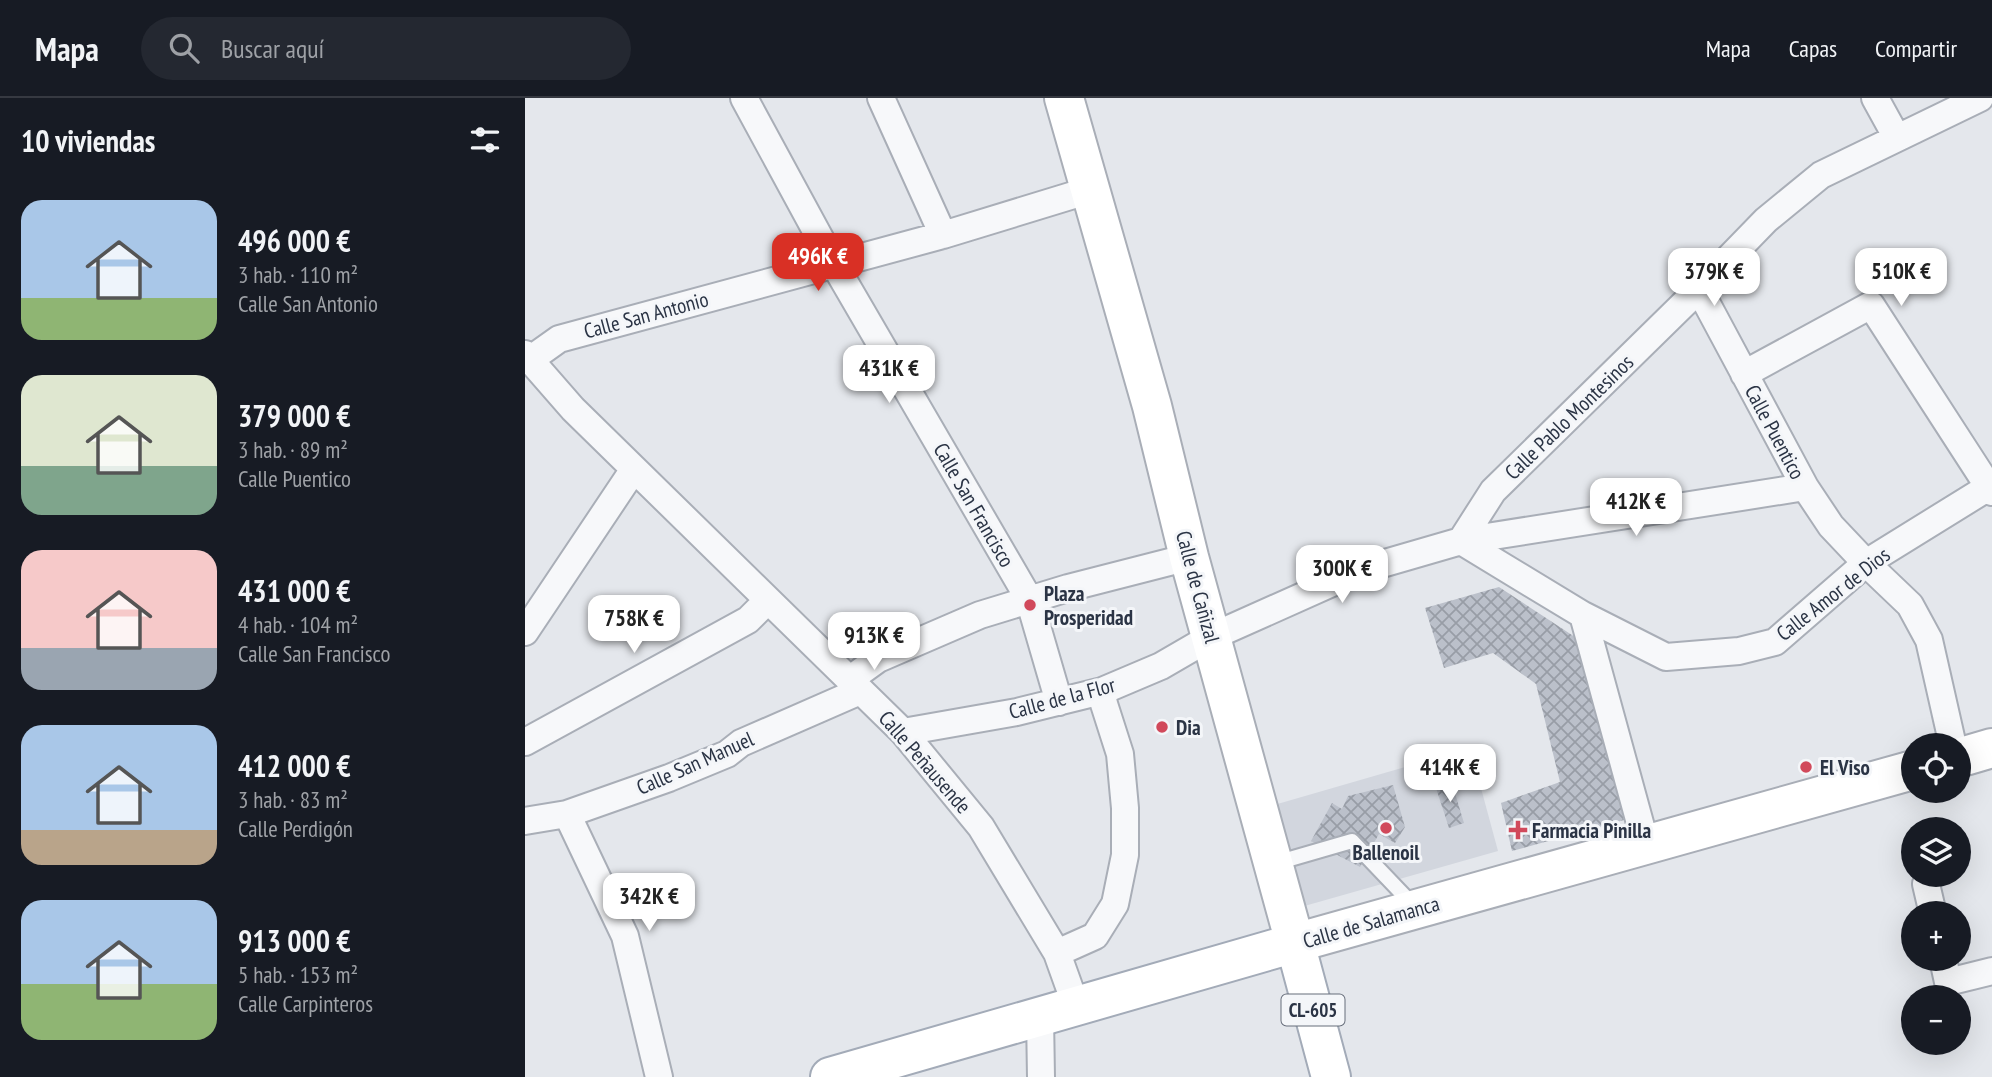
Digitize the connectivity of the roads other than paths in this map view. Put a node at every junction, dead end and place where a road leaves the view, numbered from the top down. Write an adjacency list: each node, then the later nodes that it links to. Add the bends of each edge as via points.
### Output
1 (744, 98): 9 (street, Calle San Francisco)
2 (881, 98): 8 (street)
3 (1064, 98): 7 (main road, Calle de Cañizal)
4 (1875, 98): 6 (street)
5 (1980, 98): 6 (street, Calle Pablo Montesinos)
6 (1897, 138): 10 (street, Calle Pablo Montesinos, via 1821,175 1766,220)
7 (1090, 190): 8 (street, Calle San Antonio); 17 (main road, Calle de Cañizal, via 1152,406)
8 (943, 235): 9 (street, Calle San Antonio)
9 (834, 264): 11 (street, Calle San Antonio, via 559,339); 19 (street, Calle San Francisco)
10 (1699, 289): 12 (street, Calle Puentico); 16 (street, Calle Pablo Montesinos, via 1493,491)
11 (527, 361): 13 (street, Calle Peñausende)
12 (1744, 373): 14 (street, Calle Puentico); 15 (street, via 1871,305)
13 (634, 469): 20 (street, Calle Peñausende); 22 (street)
14 (1805, 487): 16 (street); 18 (street, Calle Puentico, via 1831,526)
15 (1991, 488): 18 (street, Calle Amor de Dios)
16 (1461, 541): 21 (street, Calle Amor de Dios); 23 (street, via 1361,570)
17 (1189, 557): 19 (street, Calle San Manuel); 23 (main road, Calle de Cañizal)
18 (1866, 563): 21 (street, Calle Amor de Dios, via 1775,642 1739,651 1666,657); 28 (street, Calle Puentico, via 1910,605 1929,640)
19 (1029, 599): 24 (street, Calle San Manuel, via 878,659); 26 (street, Calle San Francisco)
20 (768, 600): 24 (street, Calle Peñausende); 29 (street, via 748,620)
21 (1583, 615): 35 (street)
22 (525, 632)
23 (1211, 637): 25 (street, Calle de la Flor, via 1161,666); 36 (main road, Calle de Cañizal)
24 (855, 685): 27 (street, Calle Peñausende); 33 (street, Calle San Manuel, via 727,754)
25 (1102, 691): 26 (street, Calle de la Flor); 39 (street, via 1121,754 1125,855 1115,904 1095,936)
26 (1059, 702): 27 (street, Calle de la Flor)
27 (903, 732): 39 (street, Calle Peñausende, via 981,827)
28 (1950, 733)
29 (525, 742)
30 (1992, 748): 31 (main road)
31 (1971, 754)
32 (1901, 773): 35 (main road, Calle de Salamanca)
33 (566, 814): 34 (street, Calle San Manuel); 43 (street, via 625,936)
34 (525, 821)
35 (1646, 845): 37 (main road, Calle de Salamanca)
36 (1273, 863): 37 (lane, via 1352,841); 38 (main road, Calle de Cañizal)
37 (1417, 909): 38 (main road, Calle de Salamanca)
38 (1295, 943): 42 (main road, Calle de Salamanca); 46 (main road, Calle de Cañizal / CL-605)
39 (1057, 953): 42 (street, Calle Peñausende)
40 (1946, 971): 41 (street, via 1948,982)
41 (1992, 971)
42 (1058, 1011): 44 (main road, Calle de Salamanca); 45 (street, Calle Peñausende)
43 (659, 1077)
44 (830, 1077)
45 (1041, 1077)
46 (1331, 1077)

